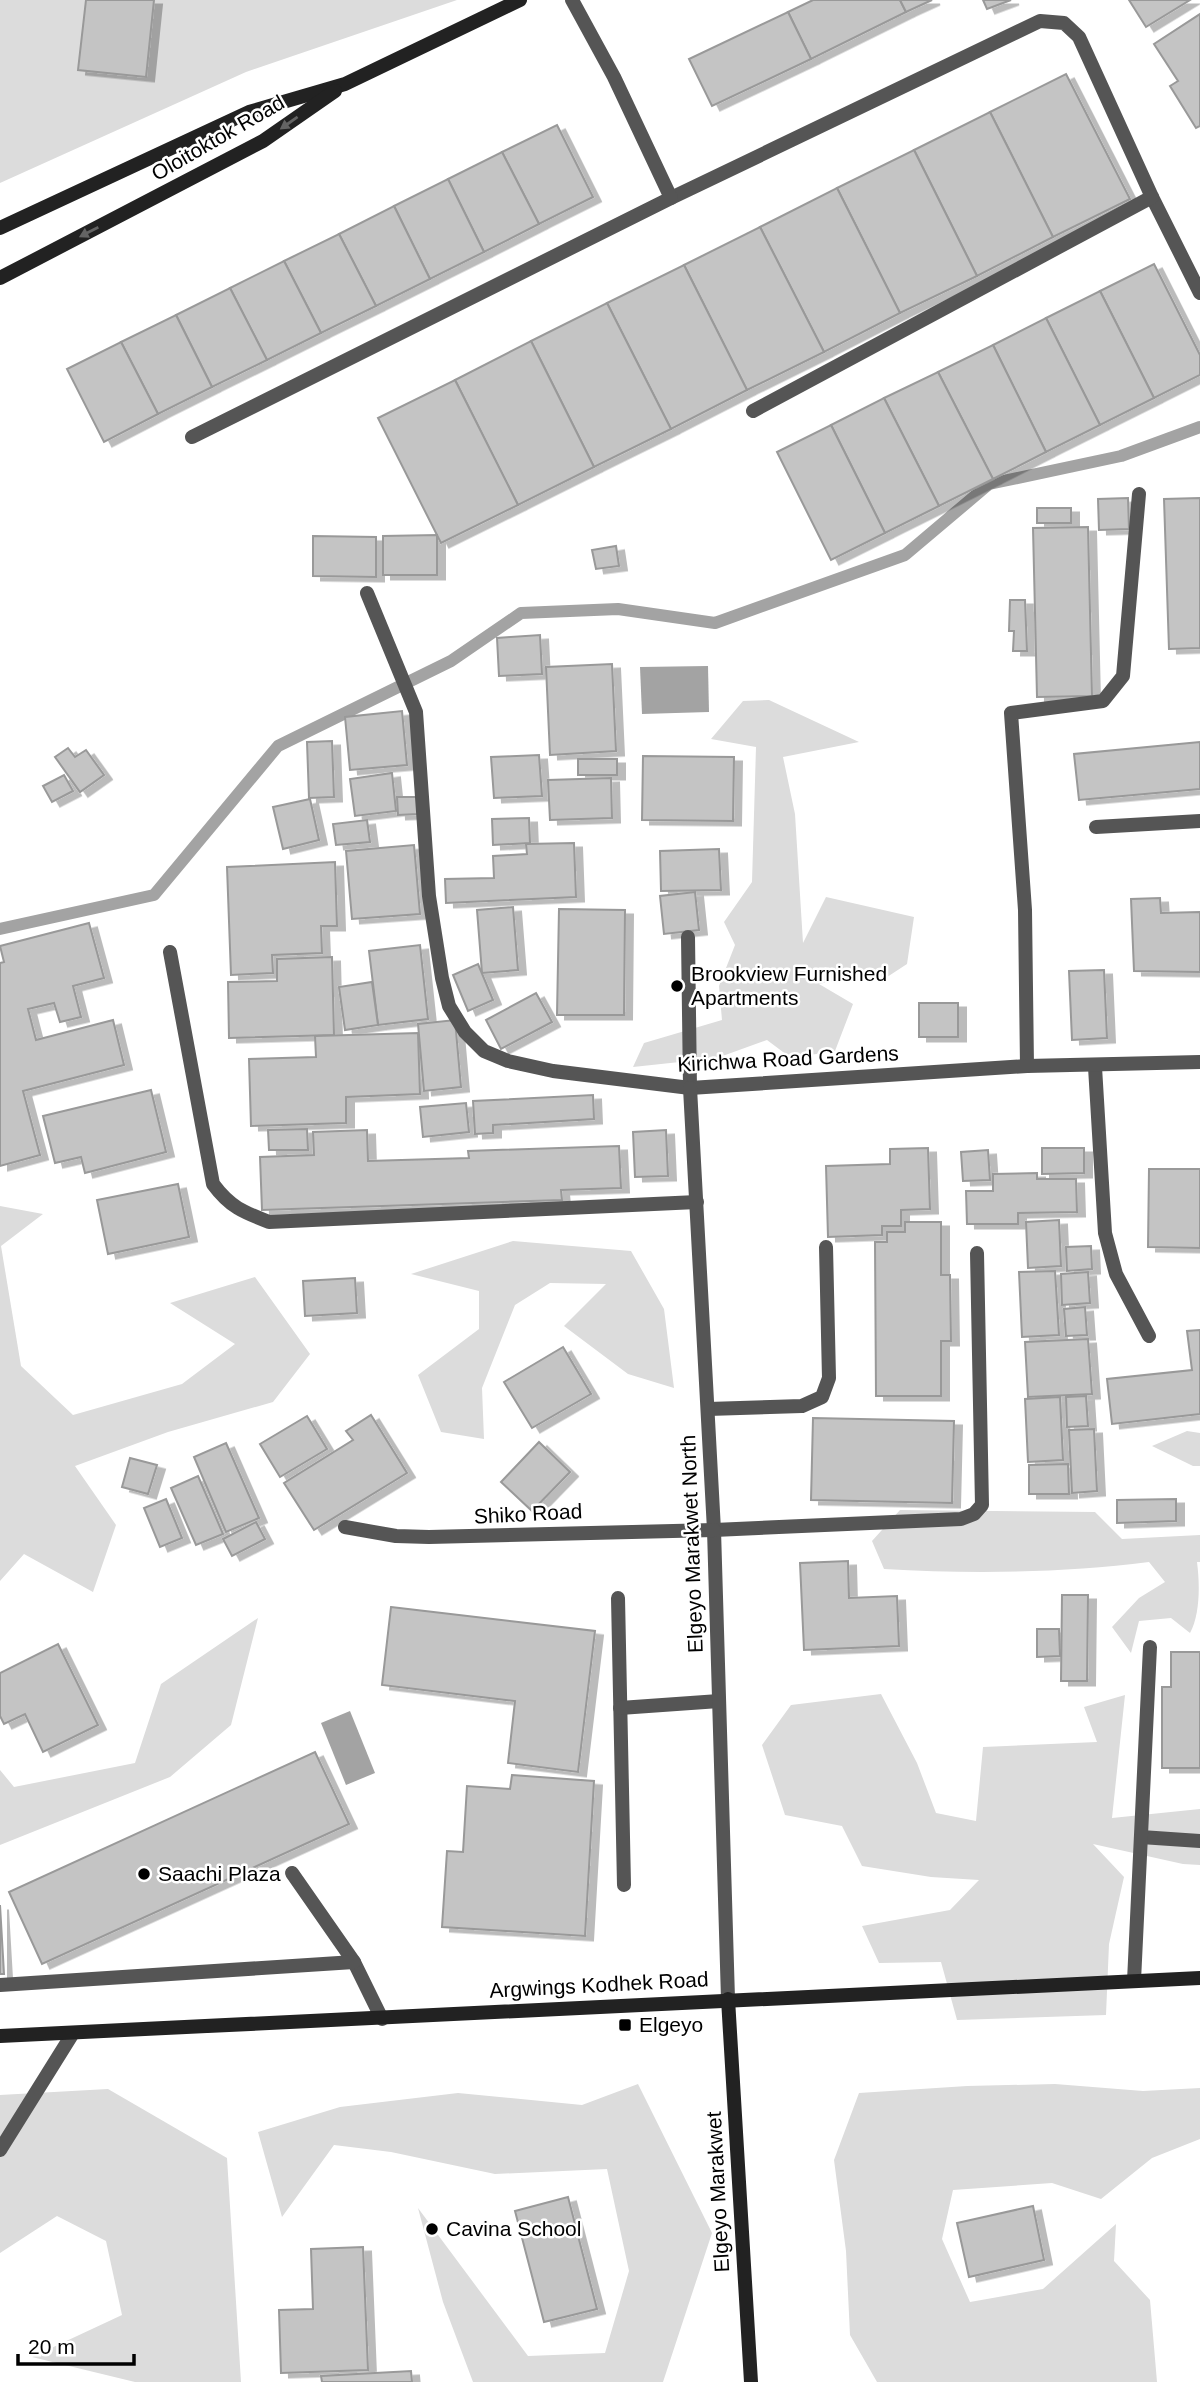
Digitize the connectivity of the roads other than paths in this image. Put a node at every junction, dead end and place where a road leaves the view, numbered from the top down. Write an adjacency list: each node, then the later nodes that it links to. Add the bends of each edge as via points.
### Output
1 (520, 0): 3 (main road)
2 (572, 0): 5 (street)
3 (345, 84): 6 (main road, Oloitoktok Road, via 249,112); 7 (main road, Oloitoktok Road, one-way to 7, via 263,141)
4 (1152, 197): 5 (street, via 1079,37 1064,23 1040,21); 10 (street); 11 (street)
5 (671, 198): 12 (street)
6 (0, 228)
7 (33, 260): 8 (main road); 9 (main road, Oloitoktok Road)
8 (0, 266)
9 (0, 278)
10 (1200, 293)
11 (753, 411)
12 (192, 437)
13 (1139, 494): 20 (street, via 1123,676 1103,701 1011,713 1025,910)
14 (366, 593): 22 (street, Kirichwa Road Gardens, via 416,712 429,896 449,1006 465,1032 484,1051 508,1061)
15 (1200, 821): 16 (street)
16 (1096, 827)
17 (688, 937): 22 (street, Elgeyo Marakwet North)
18 (170, 951): 23 (street, via 213,1184 227,1203 247,1214 269,1222)
19 (1200, 1062): 21 (street, Kirichwa Road Gardens)
20 (1027, 1066): 21 (street, Kirichwa Road Gardens); 22 (street, Kirichwa Road Gardens)
21 (1095, 1067): 26 (street, via 1105,1233 1115,1274)
22 (690, 1088): 23 (street, Elgeyo Marakwet North)
23 (697, 1202): 27 (street, Elgeyo Marakwet North)
24 (825, 1247): 27 (street, via 829,1378 822,1397 802,1406)
25 (977, 1252): 29 (street, Shiko Road, via 982,1505 974,1514 961,1519)
26 (1149, 1336)
27 (708, 1409): 29 (street, Elgeyo Marakwet North)
28 (345, 1527): 29 (street, Shiko Road, via 429,1538)
29 (714, 1530): 32 (street, Elgeyo Marakwet North)
30 (618, 1598): 33 (street)
31 (1150, 1647): 34 (street)
32 (719, 1701): 33 (street); 42 (street, Elgeyo Marakwet North)
33 (620, 1708): 37 (street)
34 (1141, 1837): 35 (street); 40 (street)
35 (1200, 1841)
36 (292, 1873): 38 (street)
37 (624, 1885)
38 (354, 1962): 41 (street); 43 (street)
39 (1200, 1978): 40 (main road, Argwings Kodhek Road)
40 (1134, 1981): 42 (main road, Argwings Kodhek Road)
41 (0, 1985)
42 (728, 1999): 43 (main road, Argwings Kodhek Road); 47 (main road, Elgeyo Marakwet)
43 (382, 2019): 44 (main road, Argwings Kodhek Road)
44 (73, 2033): 45 (main road, Argwings Kodhek Road); 46 (street)
45 (0, 2036)
46 (0, 2150)
47 (751, 2382)

